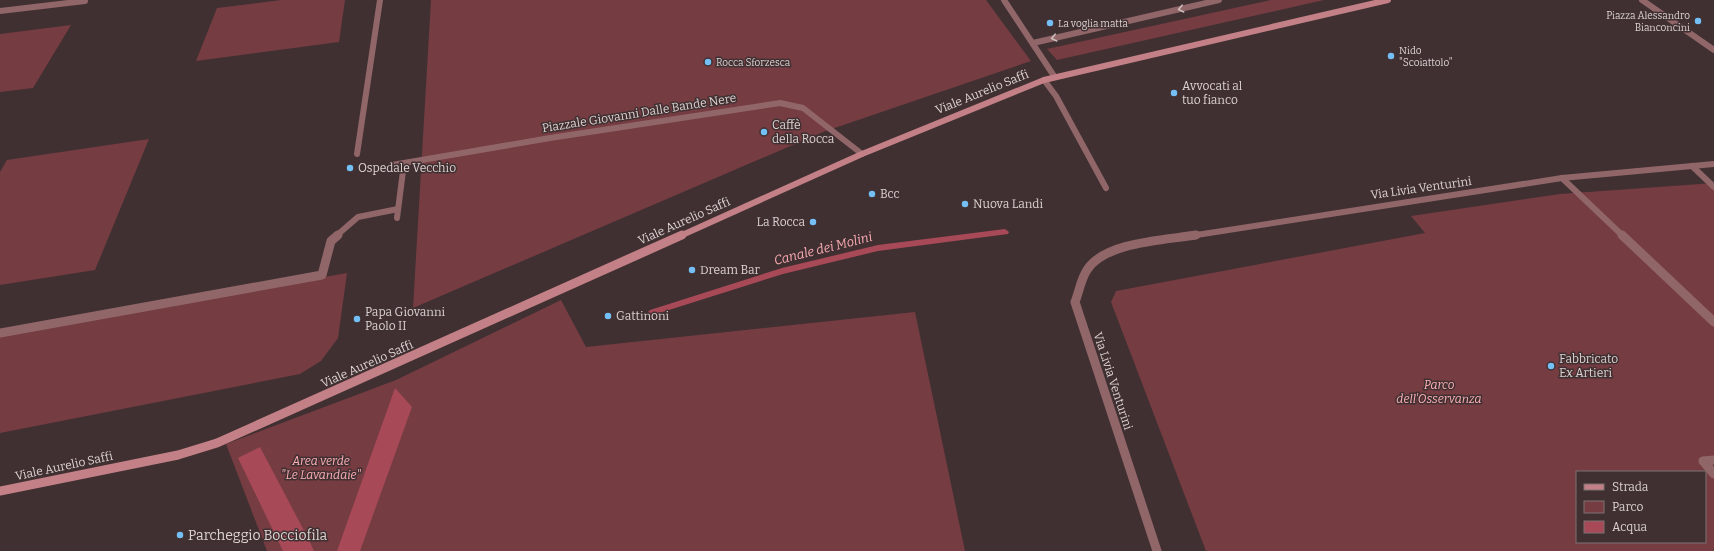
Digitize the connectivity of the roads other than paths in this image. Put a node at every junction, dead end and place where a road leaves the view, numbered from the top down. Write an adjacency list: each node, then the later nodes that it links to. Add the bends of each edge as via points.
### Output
1 (380, 0): 12 (street)
2 (1004, 0): 8 (street)
3 (1219, 0): 8 (street, one-way to 8)
4 (1388, 0): 10 (street, Viale Aurelio Saffi)
5 (1642, 0): 9 (street)
6 (85, 1): 7 (street)
7 (0, 11)
8 (1033, 43): 10 (street)
9 (1714, 50)
10 (1054, 76): 11 (street, Viale Aurelio Saffi)
11 (1044, 80): 13 (street, Viale Aurelio Saffi); 20 (street, via 1056,96)
12 (357, 154)
13 (862, 154): 14 (street, Piazzale Giovanni Dalle Bande Nere, via 803,108 780,103); 27 (street, Viale Aurelio Saffi, via 217,444 178,455)
14 (404, 163): 16 (street, Piazzale Giovanni Dalle Bande Nere); 21 (street)
15 (1714, 164): 17 (street, Via Livia Venturini)
16 (392, 165)
17 (1692, 166): 18 (street, Via Livia Venturini); 19 (street)
18 (1562, 178): 23 (street); 28 (street, Via Livia Venturini, via 1133,242 1097,259 1087,270 1075,302)
19 (1714, 187)
20 (1106, 188)
21 (398, 209): 22 (street); 24 (street, via 358,217 331,241 322,275)
22 (397, 218)
23 (1714, 322)
24 (0, 333)
25 (1714, 460): 26 (street, via 1702,461)
26 (1714, 474)
27 (0, 492)
28 (1157, 551)

